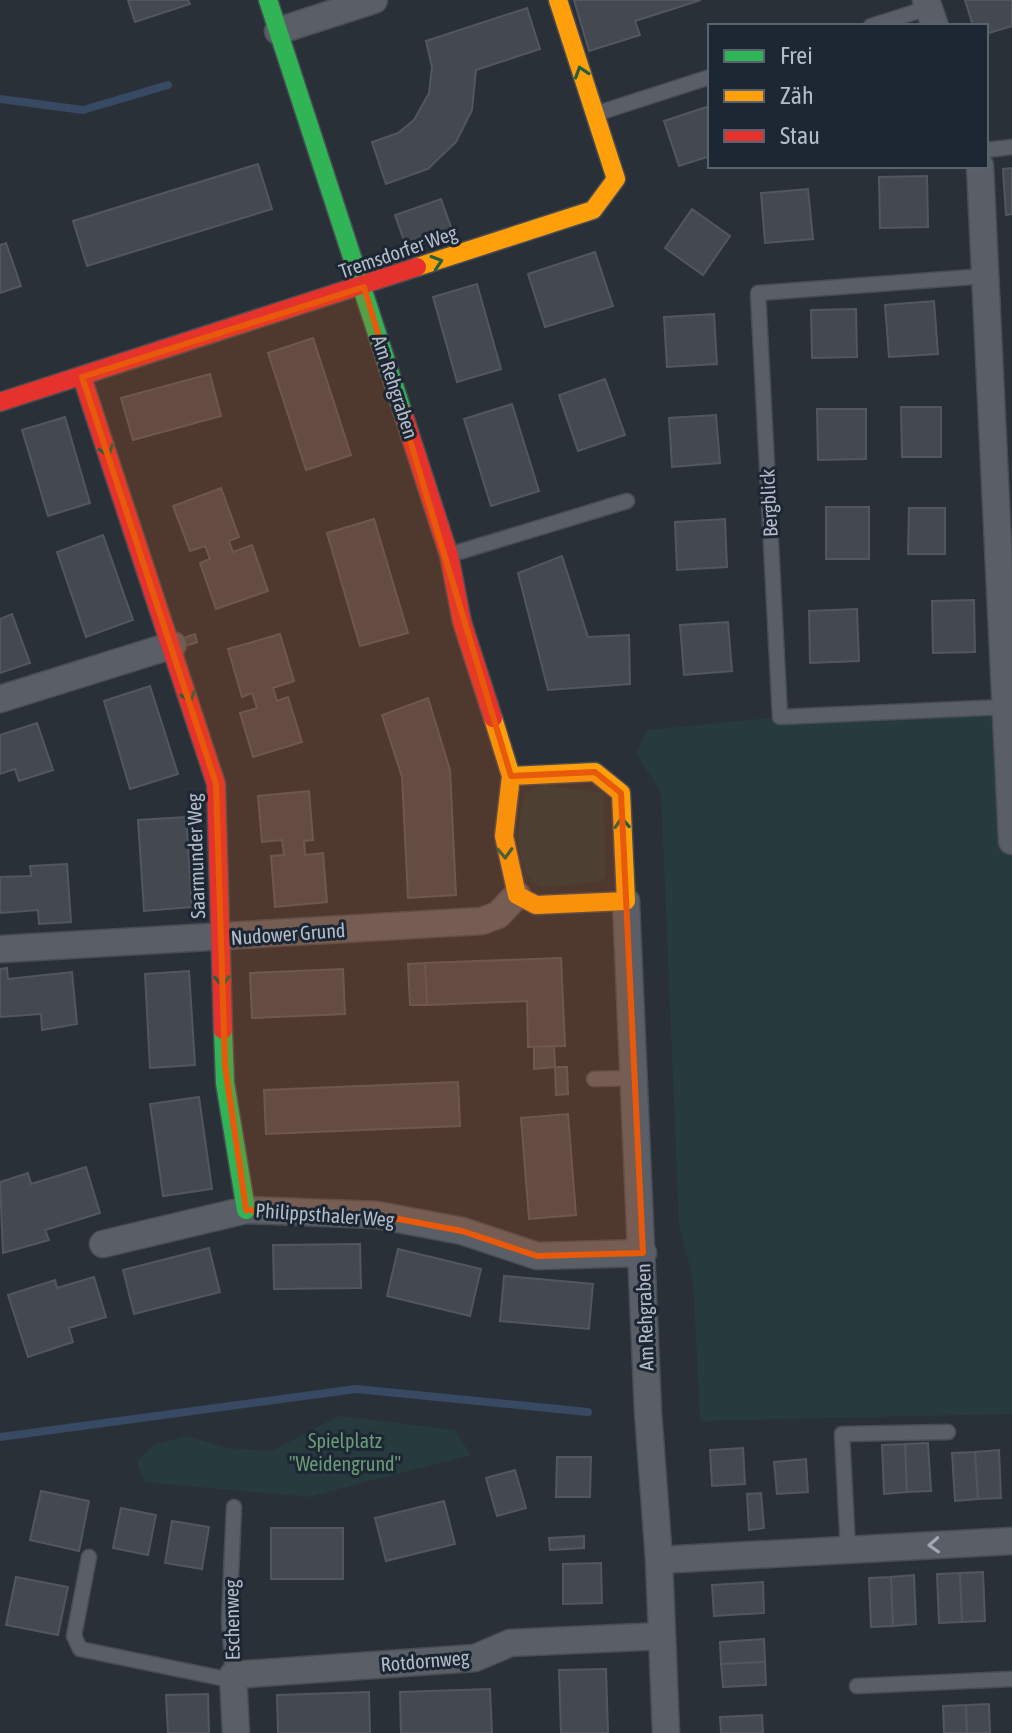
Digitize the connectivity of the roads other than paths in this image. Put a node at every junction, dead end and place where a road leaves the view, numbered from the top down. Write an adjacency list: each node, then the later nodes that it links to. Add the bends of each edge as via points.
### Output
1 (268, 0): 6 (street, Am Rehgraben)
2 (374, 0): 6 (street)
3 (558, 0): 8 (street, Tremsdorfer Weg, one-way to 3)
4 (930, 11): 5 (lane)
5 (879, 24)
6 (278, 31): 13 (street, Am Rehgraben)
7 (708, 78): 8 (lane)
8 (595, 114): 13 (street, Tremsdorfer Weg, one-way to 8, via 593,210 616,179)
9 (1012, 147): 10 (lane)
10 (988, 150)
11 (980, 168): 12 (street)
12 (986, 276): 20 (street); 20 (lane, Bergblick, via 758,293 780,717)
13 (364, 287): 14 (street, Tremsdorfer Weg); 17 (street, Am Rehgraben)
14 (82, 377): 15 (street, Tremsdorfer Weg); 18 (street, Saarmunder Weg, one-way to 18)
15 (0, 402)
16 (627, 501): 17 (lane)
17 (449, 555): 21 (street, Am Rehgraben, via 462,622)
18 (173, 645): 19 (street); 25 (street, Saarmunder Weg, one-way to 25, via 216,784)
19 (0, 699)
20 (1005, 707): 22 (street)
21 (511, 776): 23 (street, Am Rehgraben, one-way to 23, via 504,799 505,867); 24 (street, Am Rehgraben, one-way to 21, via 621,793 595,772)
22 (1012, 841)
23 (517, 895): 24 (street, via 536,905); 25 (street, Nudower Grund, via 498,915 482,921)
24 (626, 901): 27 (street, Am Rehgraben)
25 (221, 939): 26 (street, Nudower Grund); 29 (street, Saarmunder Weg, one-way to 29, via 225,1083)
26 (2, 949)
27 (634, 1078): 28 (lane); 31 (street, Am Rehgraben)
28 (594, 1079)
29 (246, 1210): 30 (street, Philippsthaler Weg); 31 (street, Philippsthaler Weg, via 377,1215 462,1231 537,1256)
30 (103, 1244)
31 (643, 1253): 37 (street, Am Rehgraben)
32 (948, 1432): 35 (lane, via 842,1434)
33 (234, 1507): 39 (lane, Eschenweg, via 229,1620)
34 (1012, 1541): 35 (street, one-way to 35)
35 (848, 1549): 37 (street)
36 (89, 1557): 39 (lane, via 74,1636 80,1649 221,1678)
37 (659, 1560): 38 (street, Am Rehgraben)
38 (662, 1636): 39 (street, Rotdornweg, via 510,1643 475,1658); 43 (street, Am Rehgraben)
39 (233, 1675): 42 (street, Eschenweg)
40 (1012, 1679): 41 (lane)
41 (857, 1686)
42 (236, 1733)
43 (666, 1733)

